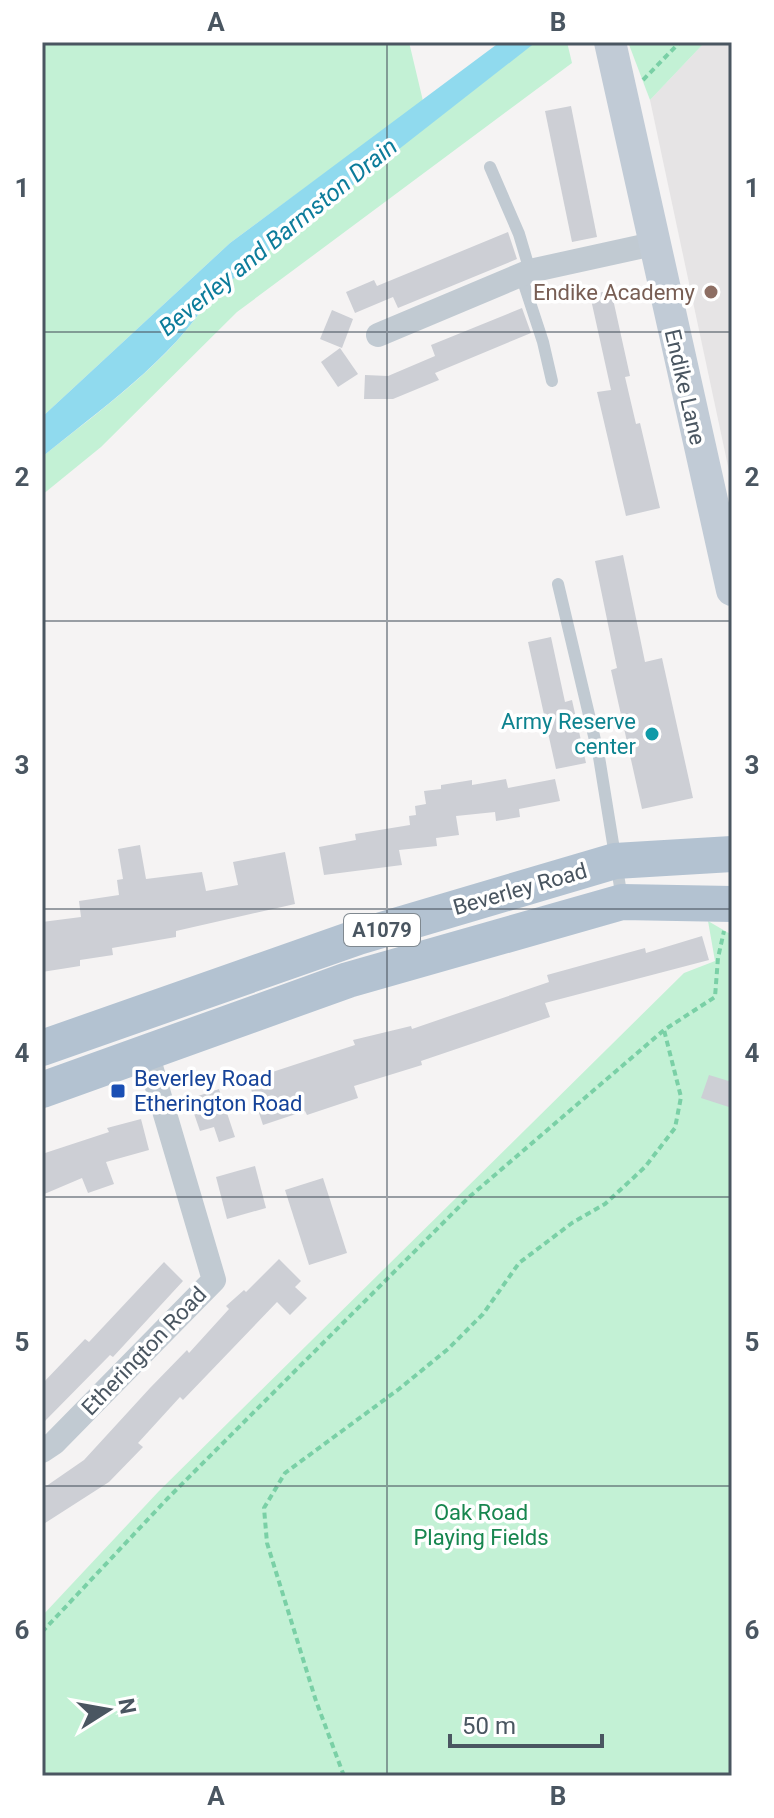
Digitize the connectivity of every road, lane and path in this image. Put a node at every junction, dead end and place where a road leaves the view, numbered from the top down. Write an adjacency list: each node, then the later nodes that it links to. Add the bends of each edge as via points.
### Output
1 (680, 42): 3 (path)
2 (612, 51): 3 (street, Endike Lane)
3 (623, 100): 5 (street, Endike Lane)
4 (490, 167): 6 (lane, via 519,234)
5 (653, 244): 6 (street); 9 (street, Endike Lane)
6 (526, 273): 7 (street); 8 (lane)
7 (378, 335)
8 (552, 381)
9 (727, 542): 11 (street, Endike Lane)
10 (558, 584): 13 (lane, via 599,757)
11 (732, 590)
12 (732, 854): 13 (main road, Beverley Road / A1079)
13 (615, 861): 14 (lane); 15 (main road, Beverley Road / A1079)
14 (622, 902): 16 (main road, Beverley Road / A1079); 17 (main road, Beverley Road / A1079)
15 (448, 910): 17 (main road); 18 (main road, Beverley Road / A1079)
16 (728, 917): 20 (path, via 715,997)
17 (459, 947): 19 (main road, Beverley Road / A1079)
18 (218, 986): 19 (main road); 21 (main road, Beverley Road / A1079)
19 (231, 1022): 22 (main road, Beverley Road / A1079)
20 (664, 1030): 25 (path, via 468,1198); 26 (path, via 681,1097 675,1128 645,1167 605,1204 519,1263 483,1314 448,1349 285,1473 264,1508 267,1543)
21 (48, 1046): 23 (main road)
22 (147, 1053): 23 (main road, Beverley Road / A1079); 24 (street, Etherington Road, via 214,1280)
23 (55, 1085)
24 (42, 1451)
25 (42, 1632)
26 (344, 1776)

